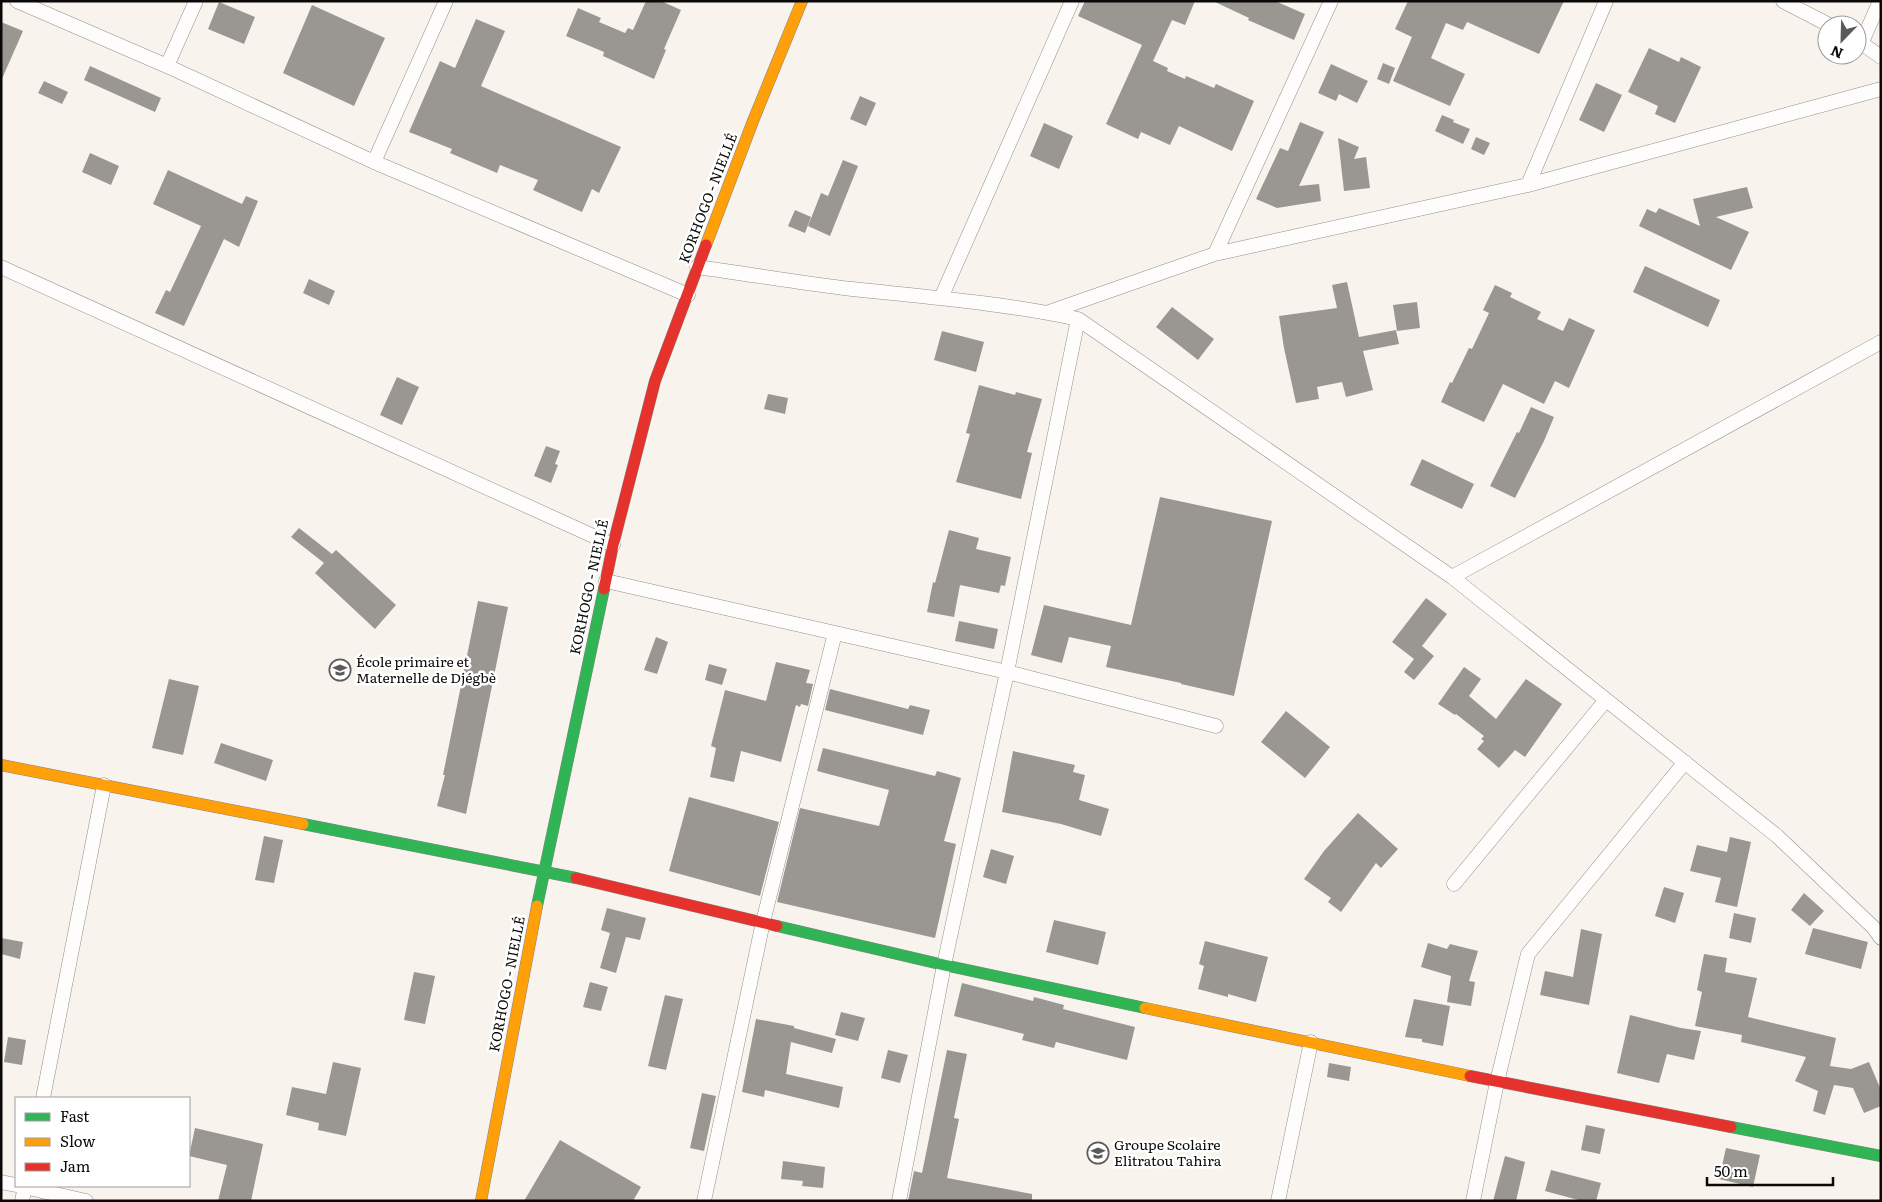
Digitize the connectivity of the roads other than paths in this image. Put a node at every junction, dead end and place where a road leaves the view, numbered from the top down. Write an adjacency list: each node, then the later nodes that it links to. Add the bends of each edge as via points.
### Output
1 (16, 1): 14 (street)
2 (196, 1): 14 (street)
3 (446, 1): 16 (street)
4 (802, 1): 19 (street, KORHOGO - NIELLÉ)
5 (1072, 1): 22 (street)
6 (1331, 1): 18 (street)
7 (1606, 1): 17 (street)
8 (1783, 1): 10 (street)
9 (1880, 1): 11 (street)
10 (1817, 19)
11 (1867, 26)
12 (1867, 47): 13 (street)
13 (1881, 57)
14 (167, 66): 16 (street)
15 (1881, 89): 17 (street)
16 (374, 162): 21 (street)
17 (1528, 185): 18 (street)
18 (1215, 254): 23 (street)
19 (698, 266): 21 (street, KORHOGO - NIELLÉ); 22 (street, via 850,289)
20 (1, 267): 26 (street)
21 (688, 295): 26 (street, KORHOGO - NIELLÉ, via 655,381)
22 (941, 298): 23 (street)
23 (1048, 312): 24 (street)
24 (1078, 319): 27 (street); 30 (street)
25 (1881, 342): 27 (street)
26 (613, 545): 28 (street, KORHOGO - NIELLÉ)
27 (1452, 577): 31 (street)
28 (606, 581): 29 (street); 36 (street, KORHOGO - NIELLÉ)
29 (835, 633): 30 (street); 38 (street)
30 (1007, 672): 32 (street); 40 (street)
31 (1606, 700): 33 (street); 37 (street)
32 (1216, 726)
33 (1685, 762): 39 (street, via 1777,836); 42 (street, via 1528,954)
34 (1, 765): 35 (street)
35 (104, 785): 36 (street); 43 (street)
36 (544, 871): 38 (street); 51 (street, KORHOGO - NIELLÉ)
37 (1454, 884)
38 (763, 922): 40 (street); 52 (street)
39 (1881, 938)
40 (944, 965): 41 (street); 53 (street)
41 (1312, 1042): 42 (street); 54 (street)
42 (1497, 1082): 44 (street); 55 (street)
43 (43, 1097)
44 (1881, 1156)
45 (1, 1182): 46 (street)
46 (15, 1185)
47 (22, 1187): 49 (street)
48 (26, 1187): 50 (street)
49 (22, 1201)
50 (86, 1201)
51 (481, 1201)
52 (704, 1201)
53 (898, 1201)
54 (1278, 1201)
55 (1473, 1201)

